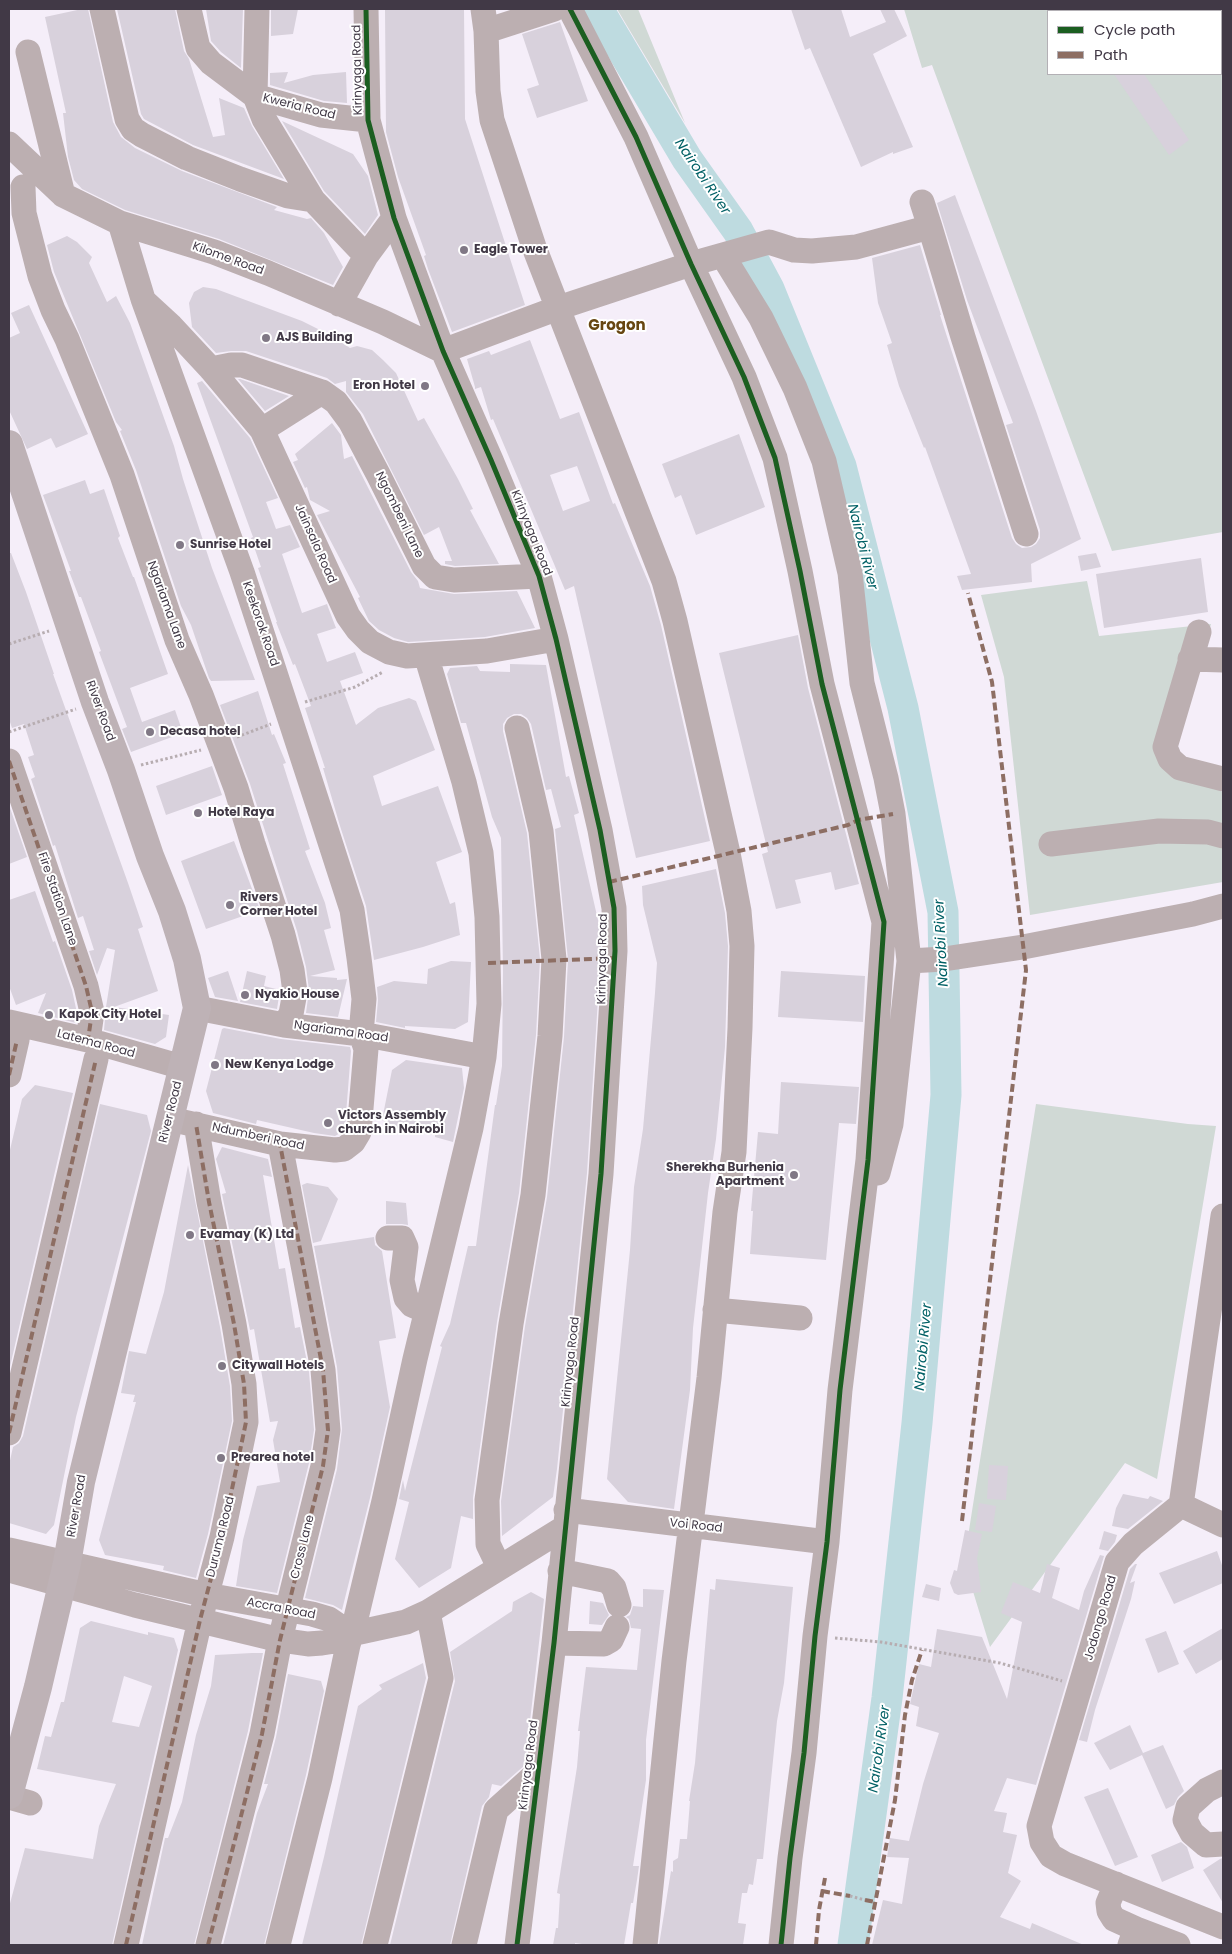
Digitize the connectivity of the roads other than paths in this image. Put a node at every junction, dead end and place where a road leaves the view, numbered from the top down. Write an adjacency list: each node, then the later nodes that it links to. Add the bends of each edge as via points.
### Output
1 (102, 9): 14 (street, via 127,118 133,129 187,158 240,179 288,196)
2 (188, 9): 9 (street, Kweria Road, via 198,48 211,63)
3 (257, 9): 9 (street)
4 (366, 9): 10 (street, Kirinyaga Road)
5 (554, 9): 7 (street)
6 (570, 9): 21 (street, via 636,137)
7 (484, 20): 24 (street, via 492,120)
8 (28, 52): 13 (street)
9 (255, 96): 10 (street, Kweria Road, via 321,115); 14 (street, via 264,119)
10 (368, 120): 16 (street, Kirinyaga Road)
11 (9, 144): 13 (street)
12 (16, 188): 13 (street, Kilome Road); 45 (street, Ngariama Lane, via 40,276 122,475 177,640 236,788 284,935 295,992 291,1014)
13 (58, 191): 17 (street, Kilome Road)
14 (313, 200): 20 (street)
15 (922, 202): 18 (street)
16 (394, 218): 20 (street); 25 (street, Kirinyaga Road)
17 (120, 224): 22 (street, Keekorok Road); 23 (street, Kilome Road, via 214,252)
18 (930, 227): 19 (street, via 856,247 794,250 769,242); 30 (street)
19 (731, 254): 21 (street); 43 (street, via 795,388 824,461 850,573 862,683 893,814)
20 (366, 256): 23 (street)
21 (691, 264): 24 (street); 57 (street, via 744,377 774,458 822,684 884,922 868,1160)
22 (142, 300): 26 (street, Jainsala Road); 47 (street, Keekorok Road, via 242,572 352,910 364,999)
23 (339, 304): 25 (street, Kilome Road)
24 (558, 308): 25 (street); 58 (street, via 664,581 740,911 741,1019 734,1152 724,1212)
25 (443, 351): 31 (street, Kirinyaga Road)
26 (211, 369): 27 (street, Ngombeni Lane, via 242,365); 28 (street, Jainsala Road)
27 (322, 392): 28 (street); 31 (street, Ngombeni Lane, via 336,402 350,421 422,561 432,574 454,580)
28 (262, 430): 34 (street, Jainsala Road, via 353,623 370,642 389,652 407,656)
29 (9, 444): 44 (main road, River Road, via 95,702 172,911 187,959)
30 (1026, 534)
31 (539, 576): 33 (street, Kirinyaga Road)
32 (1199, 632): 35 (street)
33 (556, 639): 34 (street, Jainsala Road, via 487,651); 63 (street, Kirinyaga Road, via 600,830 614,908 615,951 602,1174)
34 (426, 655): 49 (street, via 464,782 481,853 487,917 489,1004)
35 (1190, 659): 36 (street); 39 (street, via 1165,747 1170,759 1180,768)
36 (1223, 660)
37 (518, 728): 68 (street, via 541,831 554,959 550,1036 533,1196 511,1324 487,1500 488,1544)
38 (9, 761): 48 (street, Fire Station Lane, via 86,986 92,1012)
39 (1223, 779)
40 (1223, 836): 41 (street, via 1208,832 1159,831)
41 (1051, 844)
42 (1223, 906): 43 (street, via 1023,947)
43 (909, 961): 57 (street, via 890,1124)
44 (197, 1008): 45 (street, Ngariama Road); 50 (main road, River Road)
45 (284, 1025): 47 (street, Ngariama Road)
46 (19, 1034): 48 (street, Latema Road); 51 (street)
47 (361, 1034): 49 (street, Ngariama Road); 54 (street, Ndumberi Road, via 366,1049 359,1132 353,1142 334,1150)
48 (92, 1050): 50 (street, Latema Road); 61 (street, Fire Station Lane)
49 (484, 1057): 59 (street, via 471,1128)
50 (180, 1074): 52 (main road, River Road)
51 (9, 1075)
52 (170, 1119): 53 (street, Ndumberi Road); 71 (main road, River Road, via 81,1482)
53 (196, 1124): 54 (street, Ndumberi Road); 72 (street, Duruma Road, via 244,1384 246,1422)
54 (280, 1144): 73 (street, Cross Lane, via 323,1370 328,1430 323,1466)
55 (1223, 1216): 62 (street)
56 (388, 1238): 59 (street, via 402,1238 406,1247 402,1280 406,1298 412,1305)
57 (857, 1245): 66 (street)
58 (715, 1310): 60 (street); 65 (street)
59 (426, 1311): 76 (street)
60 (800, 1318)
61 (9, 1433)
62 (1181, 1505): 64 (street); 83 (street, Jodongo Road, via 1132,1544 1117,1562 1039,1826 1042,1842 1051,1856)
63 (565, 1519): 65 (street, Voi Road); 68 (street); 70 (street, Kirinyaga Road)
64 (1223, 1525)
65 (692, 1526): 66 (street, Voi Road); 92 (street, via 674,1661)
66 (827, 1542): 93 (street)
67 (9, 1550): 71 (street, Accra Road)
68 (499, 1567): 74 (street)
69 (9, 1570): 71 (street, Accra Road)
70 (560, 1571): 78 (street, Kirinyaga Road); 78 (street, via 608,1581 614,1588 618,1616 610,1640 604,1644)
71 (65, 1574): 72 (street, Accra Road); 75 (street, Accra Road); 81 (main road, River Road)
72 (206, 1595): 73 (street, Accra Road); 75 (street, Duruma Road)
73 (288, 1608): 76 (street, Accra Road, via 329,1619); 77 (street, Cross Lane)
74 (428, 1612): 76 (street, via 406,1622); 89 (street, via 441,1678)
75 (200, 1620): 77 (street, Accra Road); 86 (street, Duruma Road)
76 (351, 1634): 77 (street, Accra Road, via 322,1643); 88 (street, via 320,1778)
77 (280, 1640): 87 (street, Cross Lane, via 262,1734)
78 (554, 1644): 79 (street, Kirinyaga Road)
79 (538, 1772): 90 (street, via 496,1810); 91 (street, Kirinyaga Road)
80 (1223, 1782): 82 (street, via 1188,1806 1184,1820 1192,1833 1206,1845)
81 (16, 1798)
82 (1223, 1844)
83 (1116, 1884): 84 (street, Jodongo Road); 85 (street, via 1108,1903 1109,1911)
84 (1223, 1927)
85 (1133, 1937): 94 (street)
86 (126, 1945)
87 (208, 1945)
88 (278, 1945)
89 (375, 1945)
90 (464, 1945)
91 (517, 1945)
92 (645, 1945)
93 (781, 1945)
94 (1178, 1945)

